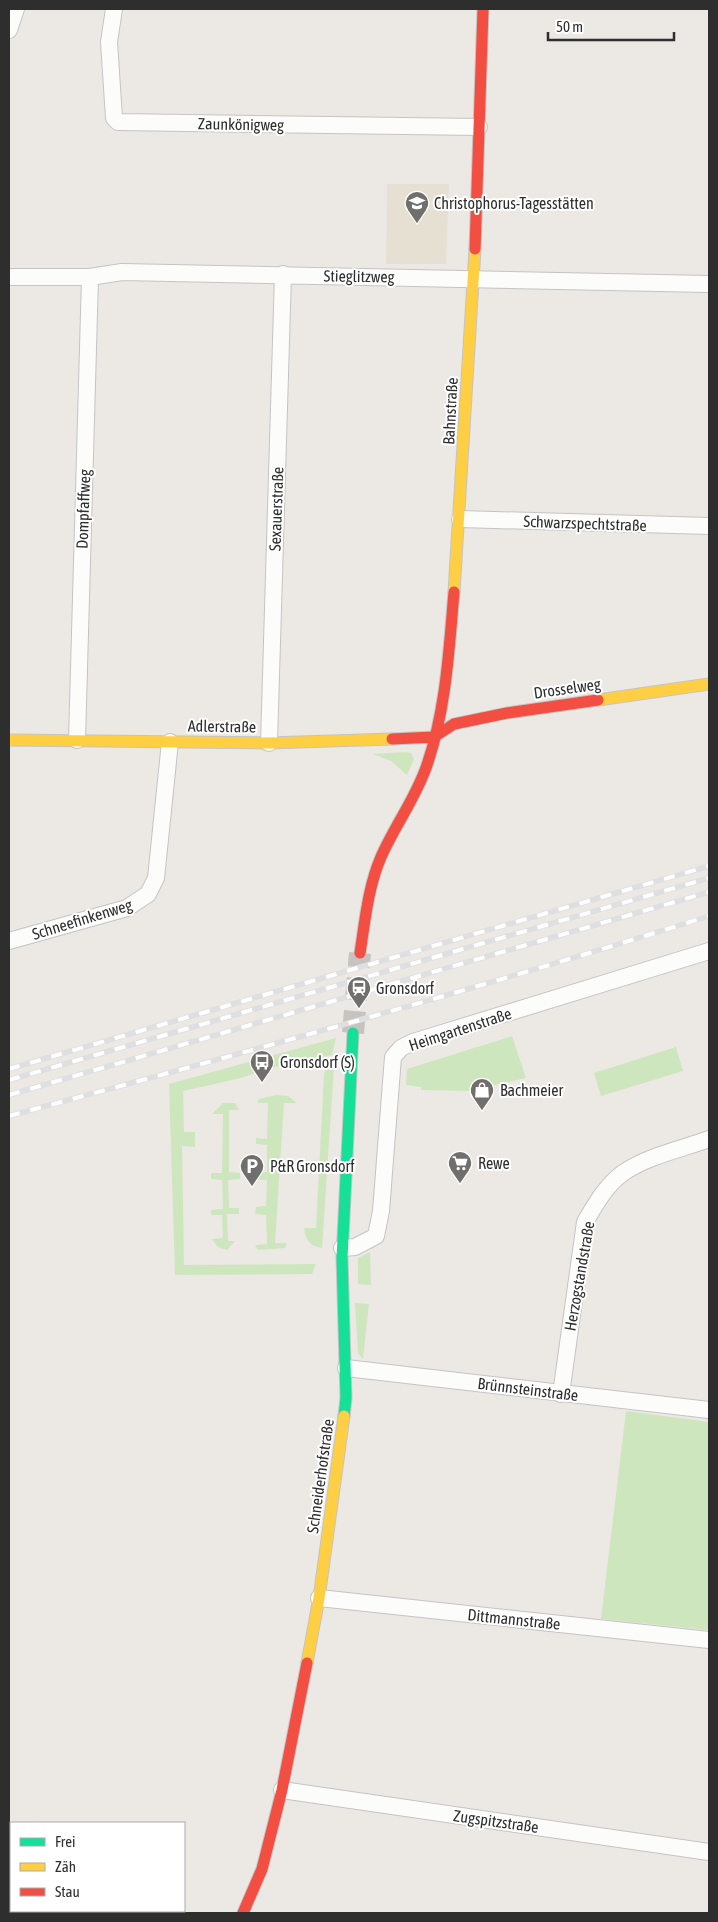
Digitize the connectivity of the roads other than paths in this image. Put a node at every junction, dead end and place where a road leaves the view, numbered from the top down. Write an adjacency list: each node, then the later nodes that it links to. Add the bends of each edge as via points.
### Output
1 (16, 9): 4 (street)
2 (114, 9): 5 (street, Zaunkönigweg, via 109,42 114,118 118,122)
3 (483, 9): 5 (street, Bahnstraße)
4 (9, 30)
5 (479, 127): 9 (street, Bahnstraße)
6 (283, 274): 8 (street, Stieglitzweg, via 122,272); 9 (street, Stieglitzweg); 18 (street, Sexauerstraße)
7 (9, 277): 8 (street, Stieglitzweg)
8 (90, 277): 16 (street, Dompfaffweg)
9 (474, 278): 10 (street, Stieglitzweg); 11 (street, Bahnstraße)
10 (709, 284)
11 (460, 519): 12 (street, Schwarzspechtstraße); 14 (street, Bahnstraße, via 448,659)
12 (709, 526)
13 (709, 684): 14 (street, Drosselweg, via 454,724)
14 (434, 737): 18 (street, Adlerstraße); 21 (street, Bahnstraße, via 417,792 381,857 370,891)
15 (9, 740): 16 (street, Adlerstraße)
16 (77, 740): 17 (street, Adlerstraße)
17 (170, 742): 18 (street, Adlerstraße); 19 (street, Schneefinkenweg, via 156,878 148,894 127,908)
18 (269, 743)
19 (9, 941)
20 (709, 950): 24 (street, Heimgartenstraße, via 401,1048 393,1057 381,1211 376,1236 355,1247)
21 (360, 953)
22 (353, 1033): 24 (street, Schneiderhofstraße)
23 (709, 1139): 26 (street, Herzogstandstraße, via 623,1173 593,1207 585,1222)
24 (342, 1248): 25 (street, Schneiderhofstraße)
25 (346, 1368): 26 (street, Brünnsteinstraße); 28 (street, Schneiderhofstraße, via 345,1408)
26 (561, 1394): 27 (street, Brünnsteinstraße)
27 (709, 1410)
28 (319, 1598): 29 (street, Dittmannstraße); 30 (street, Schneiderhofstraße)
29 (709, 1640)
30 (282, 1790): 31 (street, Zugspitzstraße); 32 (street, Schneiderhofstraße, via 262,1869)
31 (709, 1852)
32 (243, 1913)

